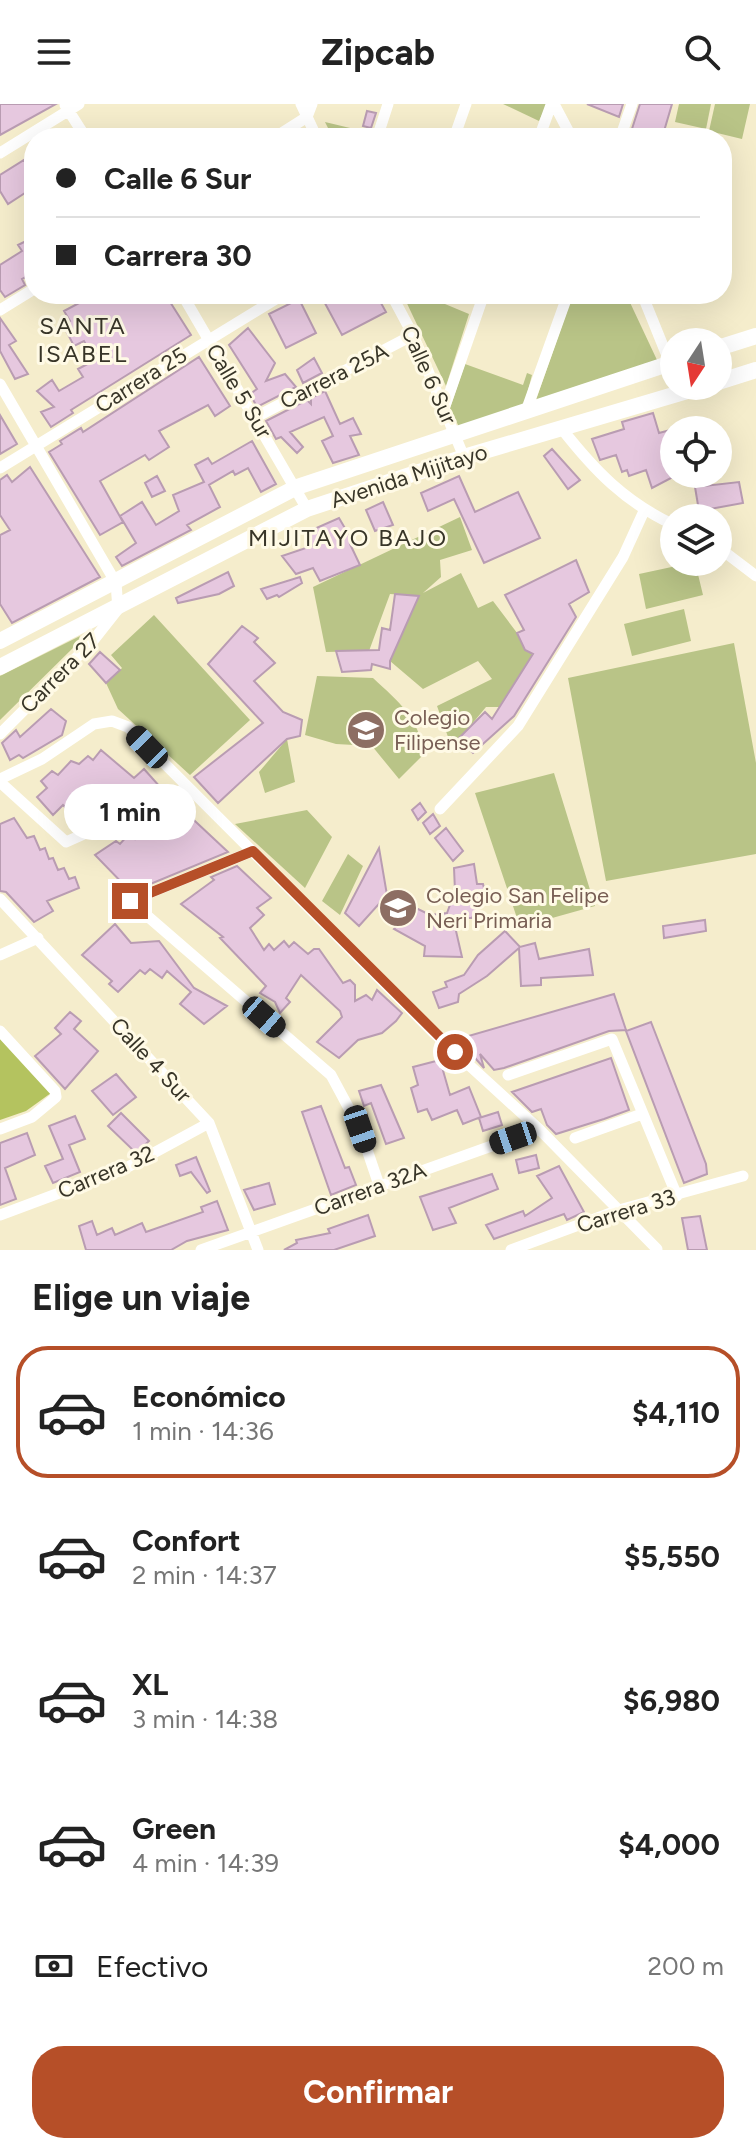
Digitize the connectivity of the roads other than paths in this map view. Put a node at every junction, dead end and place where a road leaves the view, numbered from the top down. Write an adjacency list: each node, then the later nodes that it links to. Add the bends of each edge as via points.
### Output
1 (301, 104): 8 (street)
2 (312, 104): 8 (street)
3 (388, 104): 13 (street)
4 (466, 104): 14 (street)
5 (632, 104): 17 (street)
6 (552, 105): 15 (street); 16 (street)
7 (71, 106): 9 (street); 10 (street)
8 (307, 117): 11 (street); 12 (street)
9 (38, 128)
10 (81, 128)
11 (290, 128)
12 (312, 128)
13 (380, 128)
14 (458, 128)
15 (543, 128)
16 (566, 128)
17 (624, 128)
18 (24, 137): 19 (street)
19 (0, 153)
20 (24, 295): 27 (street)
21 (188, 304): 31 (street, Calle 5 Sur)
22 (267, 304): 31 (street, Carrera 25)
23 (398, 304): 28 (street, Calle 6 Sur)
24 (481, 304): 38 (street)
25 (564, 304): 39 (street)
26 (646, 304): 29 (street)
27 (0, 310)
28 (413, 335): 38 (street, Calle 6 Sur); 40 (street, Carrera 25A)
29 (660, 336)
30 (756, 336): 32 (main road)
31 (208, 339): 40 (street, Calle 5 Sur); 43 (street, Carrera 25)
32 (732, 344)
33 (660, 370): 39 (main road, Avenida Mijitayo)
34 (756, 370): 35 (main road)
35 (732, 378)
36 (0, 384): 43 (street)
37 (660, 396): 41 (main road, Avenida Mijitayo)
38 (445, 406): 42 (street, Calle 6 Sur)
39 (526, 411): 42 (main road, Avenida Mijitayo)
40 (256, 417): 46 (street, Calle 5 Sur)
41 (562, 429): 44 (main road, Avenida Mijitayo); 48 (street, via 596,472)
42 (454, 434): 44 (street, Calle 6 Sur); 46 (main road, Avenida Mijitayo)
43 (37, 444): 45 (street, Carrera 25); 52 (street)
44 (464, 457): 47 (main road, Avenida Mijitayo)
45 (0, 468)
46 (297, 487): 47 (street, Calle 5 Sur); 52 (main road, Avenida Mijitayo)
47 (307, 509): 53 (main road, Avenida Mijitayo)
48 (644, 511): 49 (street); 59 (street, via 623,557 518,726)
49 (660, 518)
50 (732, 558): 51 (street)
51 (756, 576)
52 (116, 583): 53 (street); 54 (main road, Avenida Mijitayo)
53 (118, 609): 55 (main road, Avenida Mijitayo); 56 (street, Carrera 27)
54 (0, 641)
55 (0, 667)
56 (0, 734)
57 (0, 780): 58 (street, via 66,842); 58 (street, via 94,724 112,721 128,727)
58 (187, 788): 60 (street)
59 (440, 809)
60 (253, 851): 69 (street, via 434,1033); 72 (street, via 130,901 331,1075 360,1129)
61 (0, 899): 62 (street, Calle 4 Sur)
62 (38, 938): 63 (street); 67 (street, Calle 4 Sur)
63 (0, 955)
64 (0, 1031): 68 (street, via 56,1097 32,1117)
65 (508, 1075): 66 (street, via 612,1039)
66 (642, 1114): 70 (street); 73 (street)
67 (209, 1123): 75 (street, Carrera 32, via 126,1168); 76 (street, Calle 4 Sur)
68 (0, 1129)
69 (539, 1129): 72 (street, Carrera 32A); 74 (street)
70 (575, 1138)
71 (743, 1176): 73 (street, Carrera 33)
72 (379, 1185): 76 (street, Carrera 32A)
73 (677, 1196): 74 (street, Carrera 33)
74 (619, 1210): 77 (street); 80 (street, Carrera 33)
75 (0, 1215)
76 (251, 1231): 78 (street, Carrera 32A); 79 (street, Calle 4 Sur)
77 (657, 1249)
78 (201, 1250)
79 (258, 1250)
80 (511, 1250)

